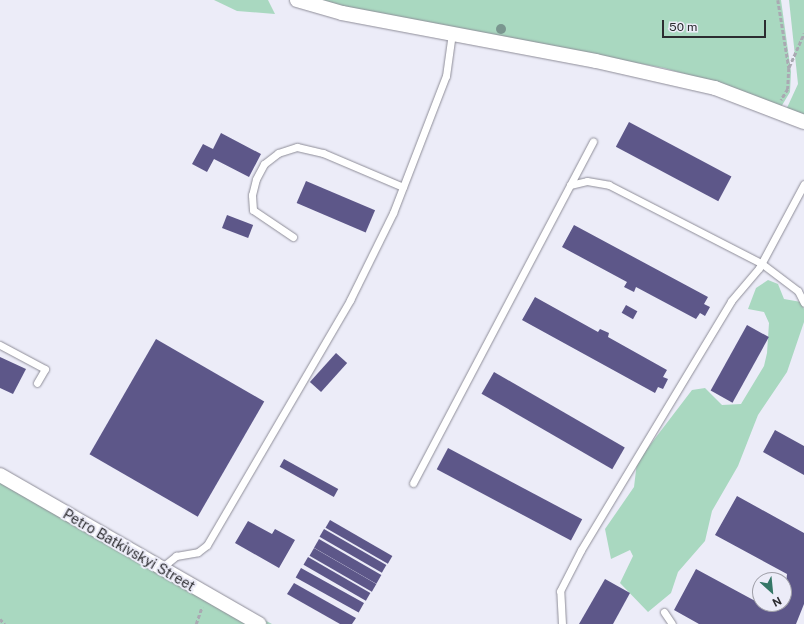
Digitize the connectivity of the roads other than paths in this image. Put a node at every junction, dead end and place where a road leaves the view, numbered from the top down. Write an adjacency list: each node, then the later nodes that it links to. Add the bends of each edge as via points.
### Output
1 (297, 0): 2 (street, via 342,13)
2 (452, 33): 3 (street, via 715,88); 7 (lane, via 446,76)
3 (804, 122)
4 (593, 142): 6 (lane)
5 (804, 184): 9 (lane)
6 (570, 185): 9 (lane, via 587,181 609,185); 14 (lane)
7 (403, 187): 8 (lane, via 323,153 297,147 278,153 264,164 256,179 252,195 253,210); 15 (lane, via 350,300 207,545 198,552 176,556)
8 (293, 237)
9 (761, 263): 10 (lane, via 798,291); 18 (lane, via 730,301 582,550 560,591)
10 (804, 303)
11 (0, 344): 12 (lane, via 45,369)
12 (38, 383)
13 (0, 475): 15 (street, Petro Batkivskyi Street)
14 (413, 483)
15 (160, 569): 17 (street, Petro Batkivskyi Street)
16 (664, 612): 19 (lane)
17 (259, 624)
18 (562, 624)
19 (672, 624)

